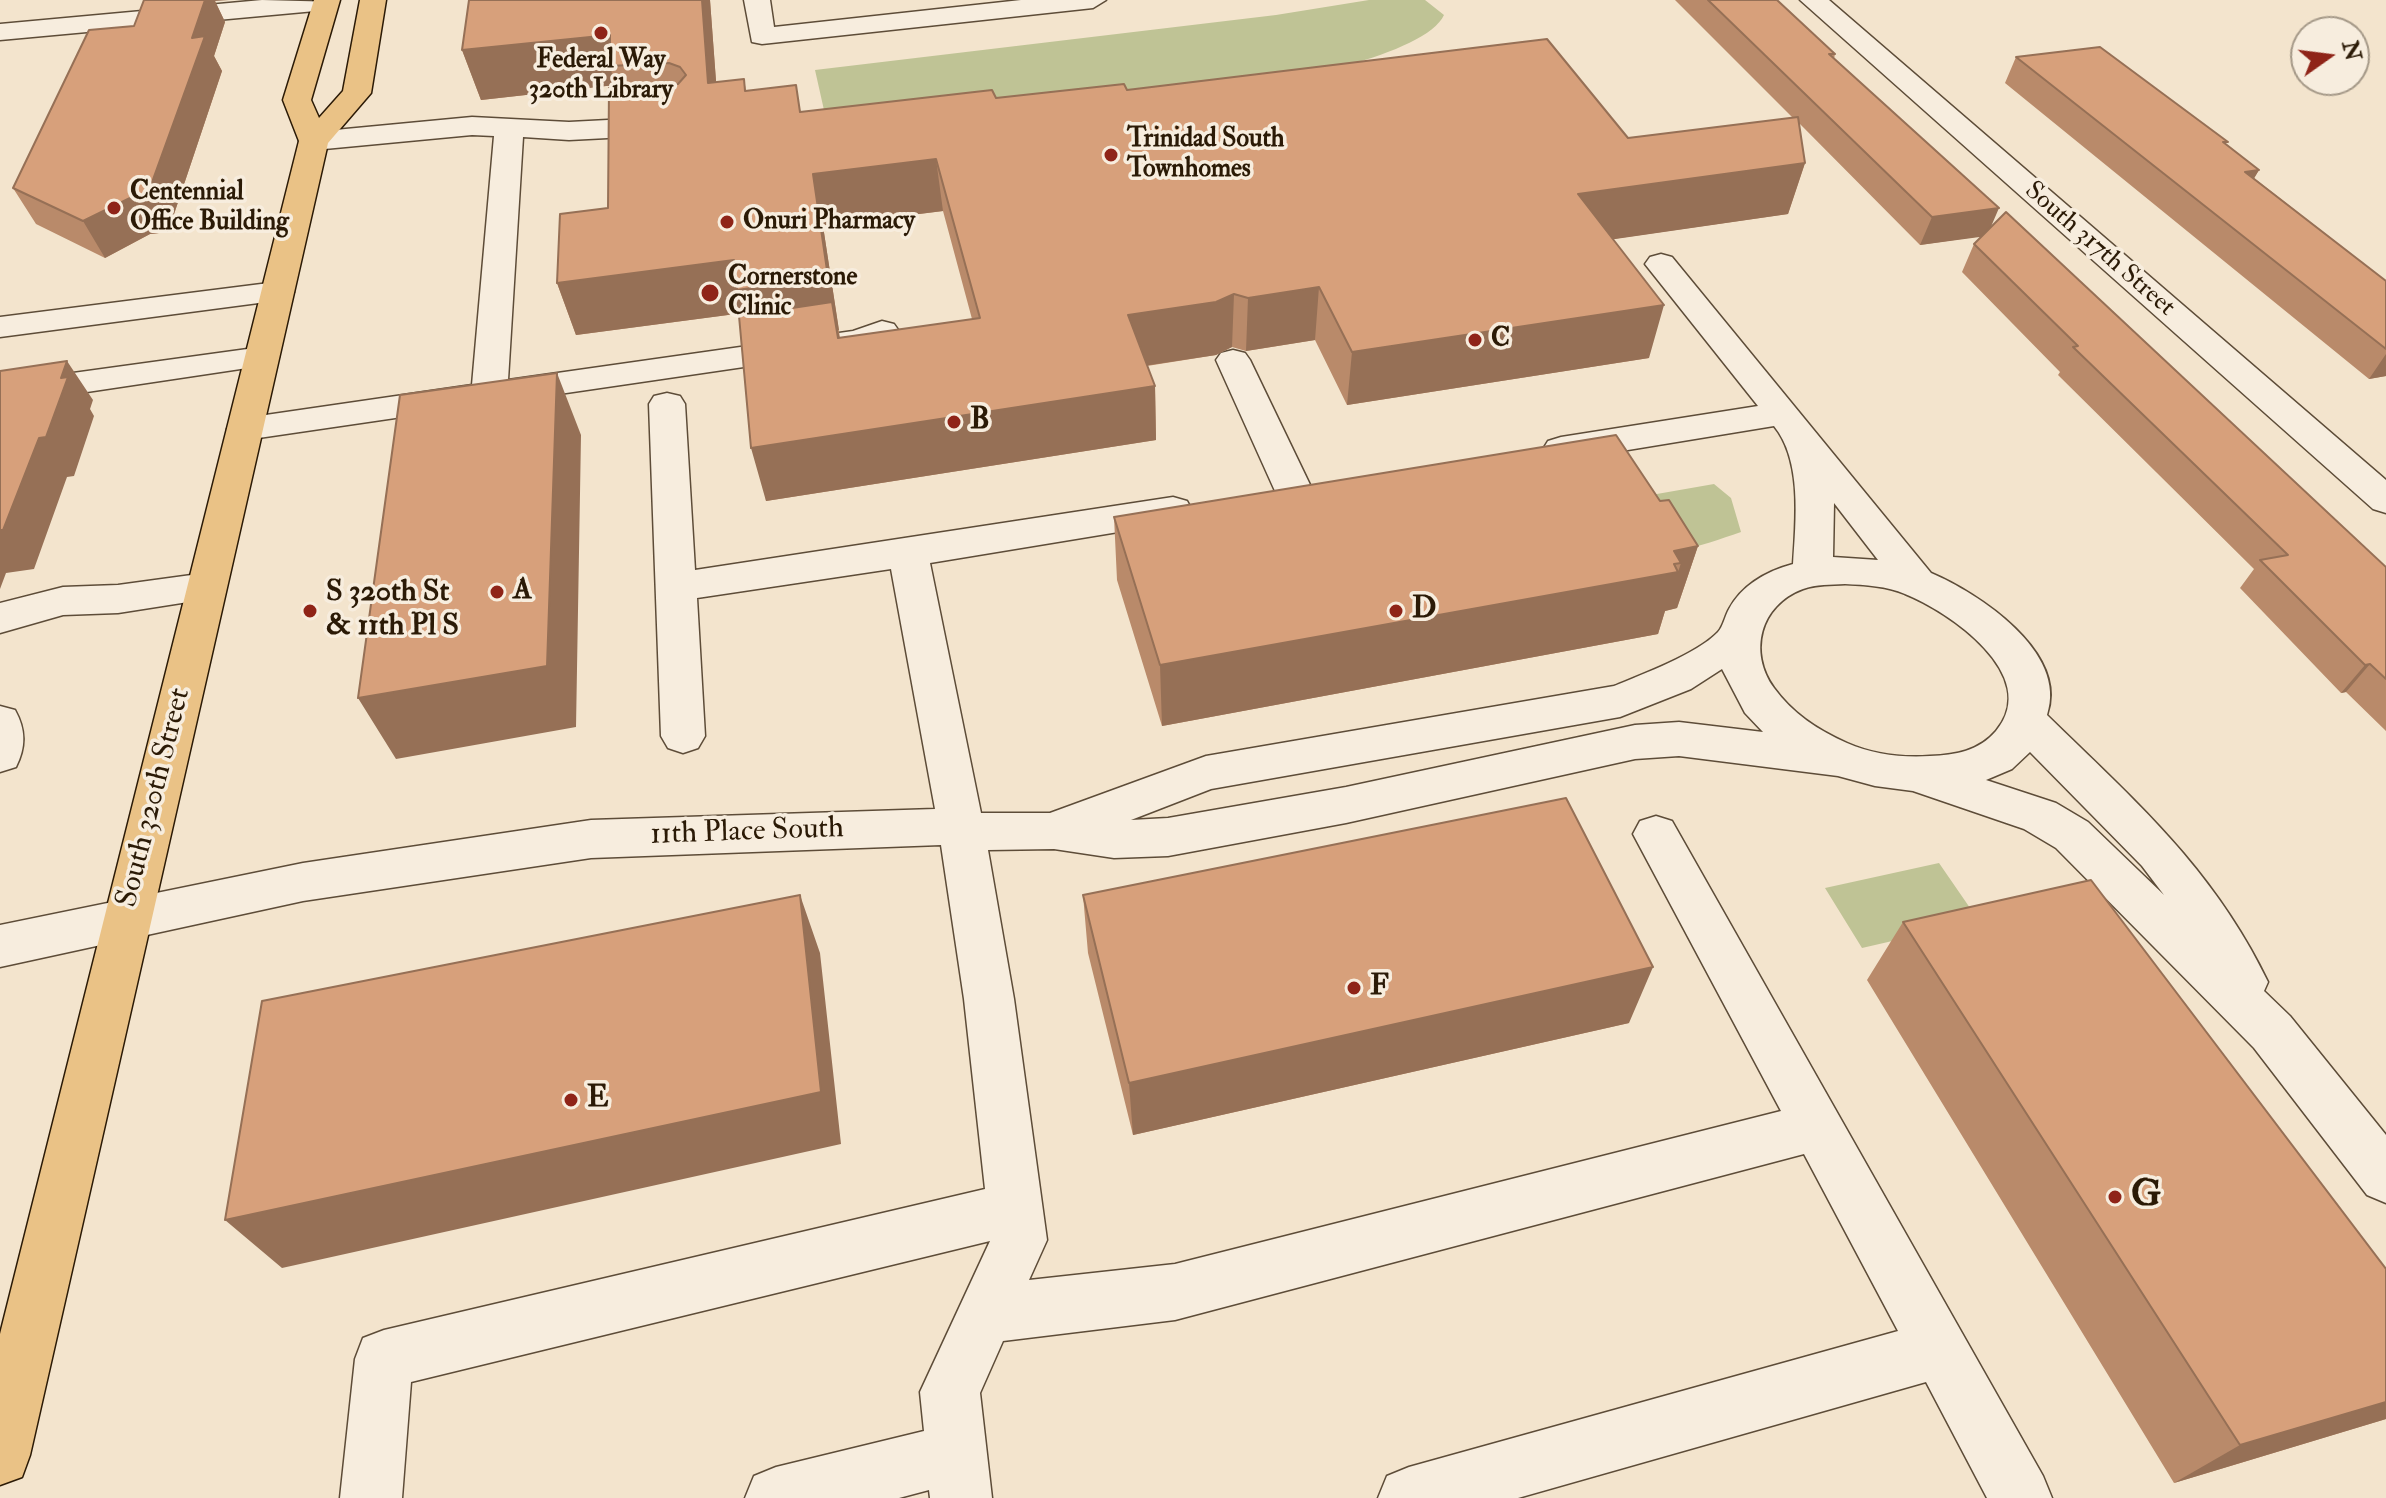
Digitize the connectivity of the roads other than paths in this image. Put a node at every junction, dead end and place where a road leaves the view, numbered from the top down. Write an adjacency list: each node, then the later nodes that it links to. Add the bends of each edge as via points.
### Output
1 (71, 0): 7 (street)
2 (373, 0): 11 (main road, South 320th Street, via 357,93)
3 (757, 0): 4 (street, via 762,36)
4 (1093, 0)
5 (1813, 0): 25 (street, South 317th Street)
6 (327, 1): 7 (street); 11 (main road, via 349,9 352,25)
7 (59, 28): 8 (street)
8 (0, 32)
9 (681, 125): 10 (street, via 569,131)
10 (509, 127): 11 (street); 19 (street)
11 (321, 133): 13 (main road, South 320th Street)
12 (1661, 264): 21 (street)
13 (277, 292): 14 (street); 16 (main road, South 320th Street)
14 (0, 327)
15 (882, 331): 19 (street, via 860,340)
16 (262, 357): 18 (street); 22 (main road, South 320th Street)
17 (1233, 360): 24 (street)
18 (0, 394)
19 (489, 395): 22 (street)
20 (667, 404): 32 (street)
21 (1793, 424): 23 (street); 28 (street, via 1816,507); 29 (street)
22 (245, 429): 31 (main road, South 320th Street)
23 (1524, 455)
24 (1294, 491)
25 (2386, 500)
26 (1201, 506): 27 (street)
27 (908, 553): 32 (street); 42 (street)
28 (1812, 573): 29 (street, via 1881,573); 35 (street, via 1783,581 1760,596 1745,616)
29 (1917, 583): 36 (street, via 1981,618 2005,643 2022,668 2029,695)
30 (1, 587): 33 (street, via 26,588)
31 (206, 587): 33 (street); 45 (main road, South 320th Street)
32 (676, 587): 38 (street)
33 (63, 601): 34 (street)
34 (0, 618)
35 (1738, 639): 40 (street, via 1740,665 1775,718); 43 (street, via 1676,678 1620,701 1206,773)
36 (2026, 721): 41 (street, via 2013,744 1990,761 1958,772); 47 (street, via 2158,853 2196,900)
37 (0, 722): 39 (street)
38 (683, 736)
39 (0, 755)
40 (1842, 759): 41 (street, via 1881,771); 43 (street, 11th Place South, via 1679,739 1635,742 1168,837 1114,839)
41 (1921, 775): 47 (street, via 2040,816 2072,835)
42 (961, 826): 43 (street, 11th Place South, via 974,832); 45 (street, 11th Place South, via 591,839 303,882); 50 (street)
43 (1054, 831)
44 (1656, 834): 48 (street)
45 (125, 922): 46 (street, 11th Place South); 53 (main road, South 320th Street)
46 (0, 946)
47 (2272, 1032): 49 (street)
48 (1817, 1126): 51 (street, via 1175,1292); 52 (street)
49 (2386, 1177)
50 (1016, 1208): 51 (street, via 1019,1240); 55 (street, via 384,1359)
51 (985, 1314): 54 (street, via 950,1392)
52 (1939, 1349): 57 (street); 58 (street)
53 (0, 1455)
54 (959, 1475): 56 (street)
55 (371, 1498)
56 (776, 1498)
57 (1409, 1498)
58 (2021, 1498)

